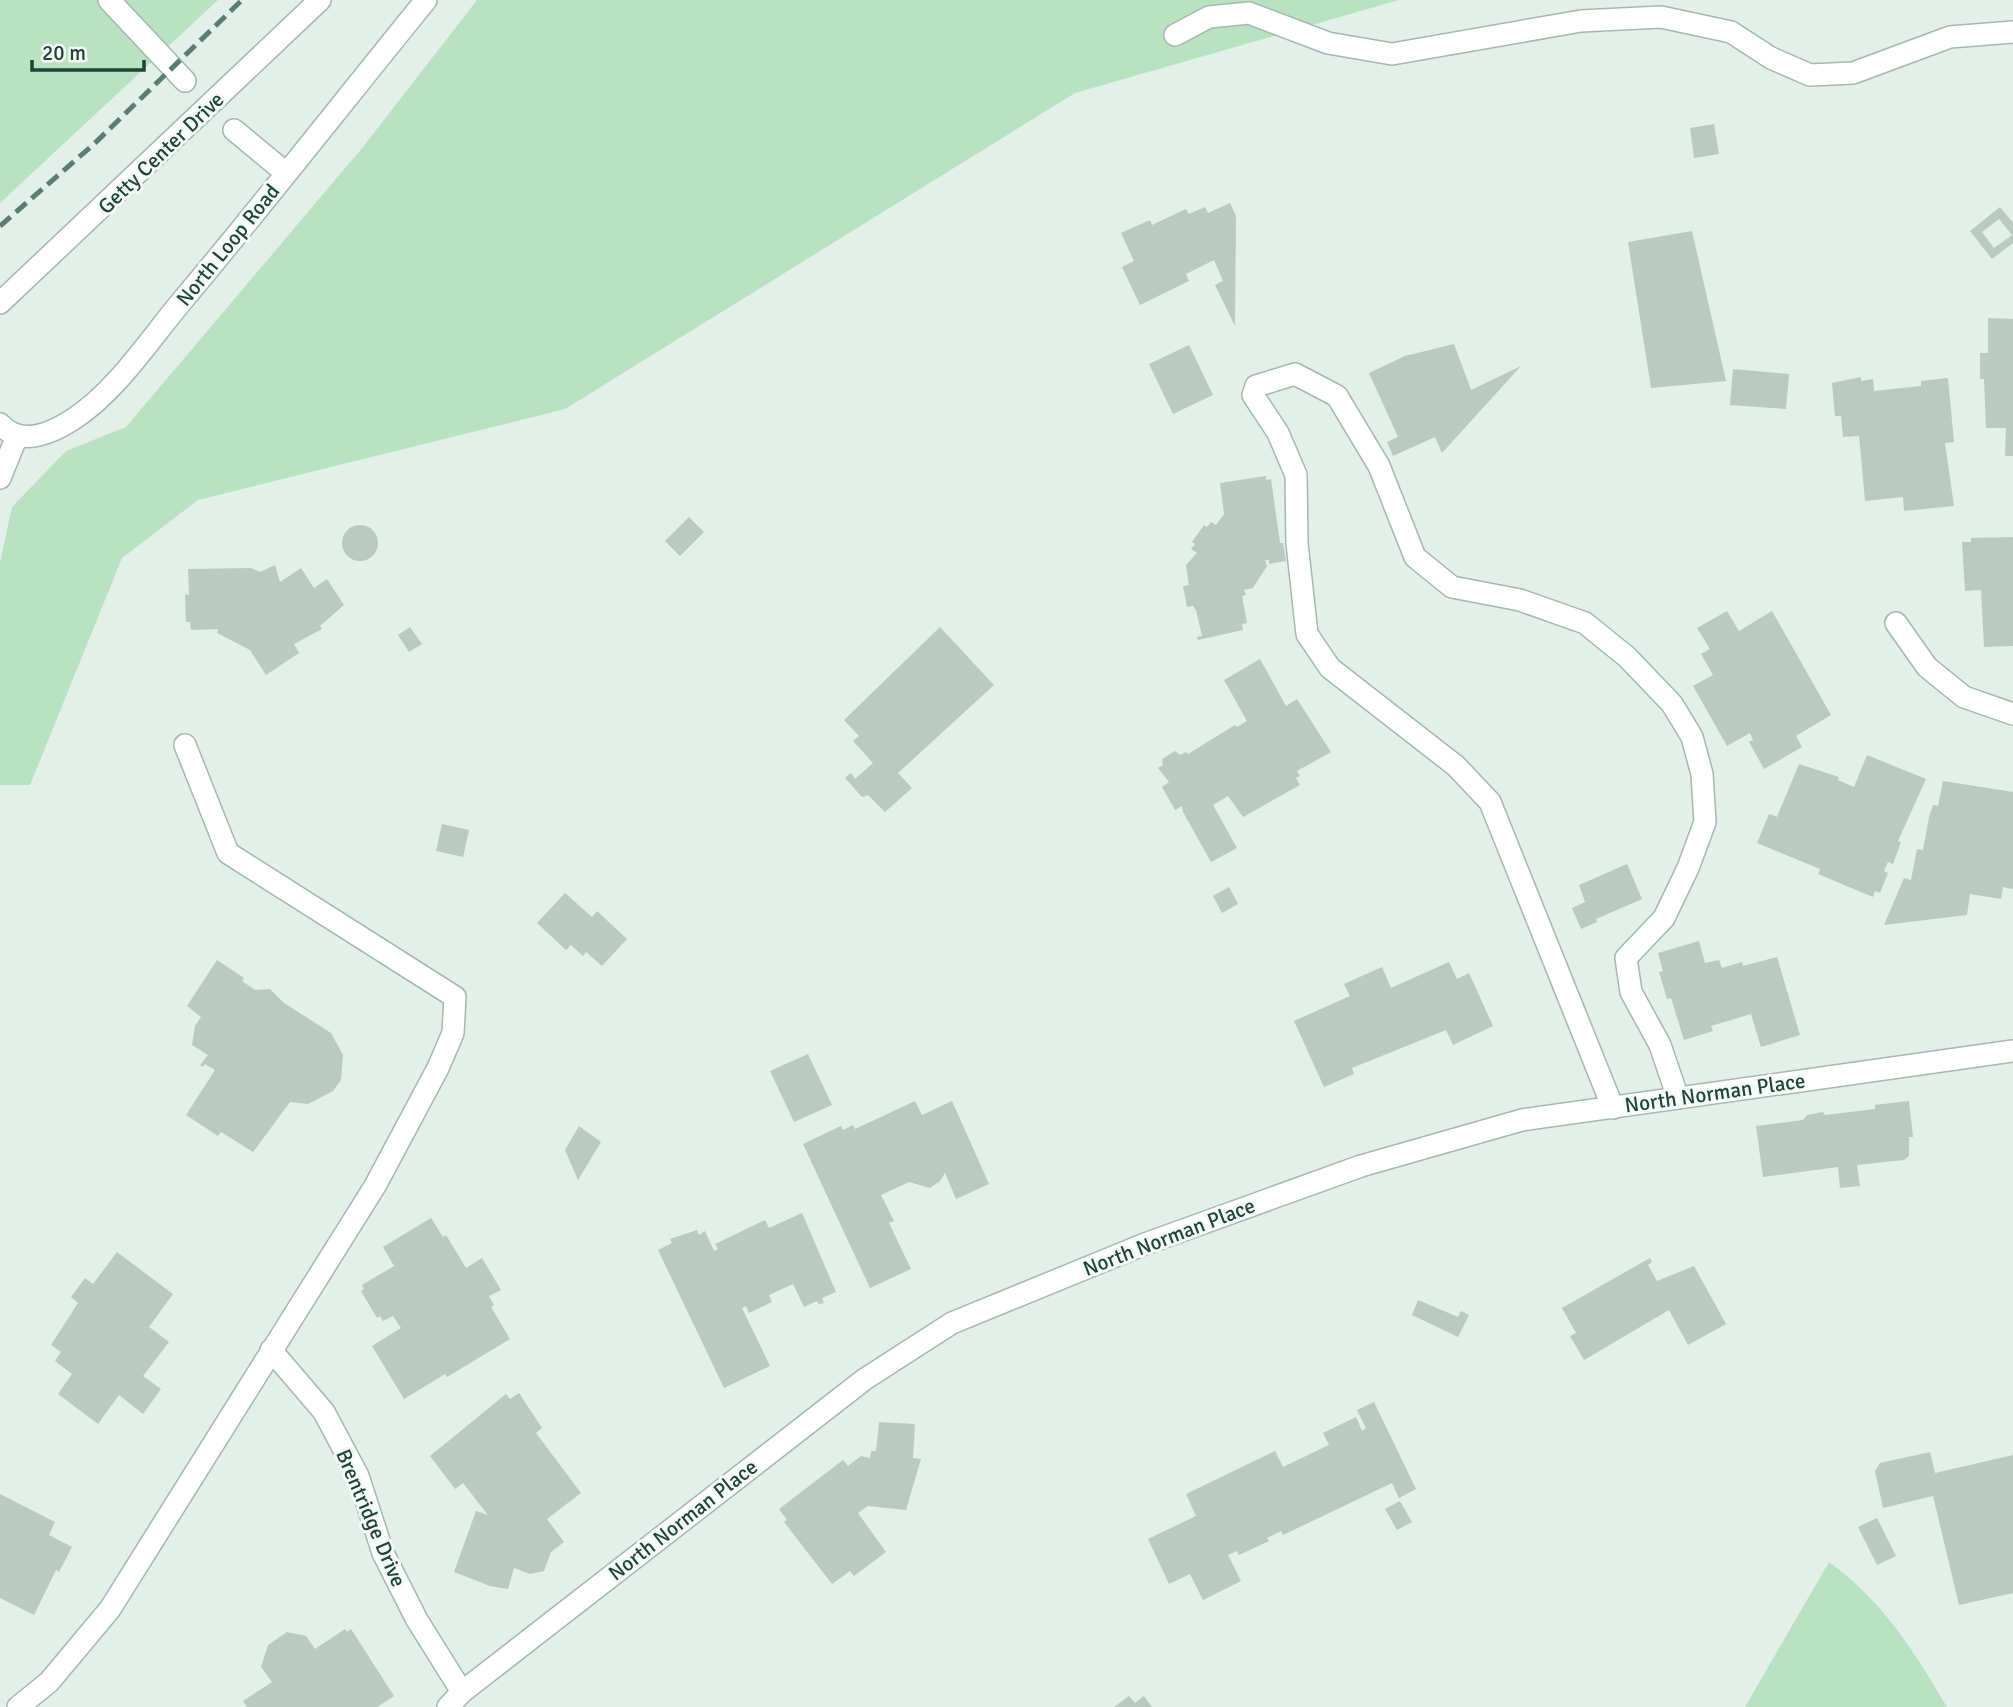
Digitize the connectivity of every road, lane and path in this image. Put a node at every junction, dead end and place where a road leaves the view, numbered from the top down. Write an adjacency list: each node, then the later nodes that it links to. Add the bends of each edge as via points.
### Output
1 (109, 0): 6 (street)
2 (320, 0): 9 (street, Getty Center Drive)
3 (426, 0): 8 (street, North Loop Road)
4 (2013, 32): 5 (street, via 1950,37 1853,73 1810,75 1771,58 1731,32 1661,16 1581,21 1392,54 1328,43 1249,13 1209,17)
5 (1175, 35)
6 (185, 81)
7 (234, 130): 8 (street)
8 (286, 173): 10 (street, North Loop Road, via 103,394 49,433 29,438)
9 (0, 303)
10 (8, 430): 11 (street)
11 (0, 478)
12 (1896, 623): 13 (street, via 1927,667 1964,697)
13 (2013, 714)
14 (185, 745): 18 (street, via 228,853 455,997 453,1032 438,1068 375,1186)
15 (2013, 1051): 16 (street, North Norman Place)
16 (1678, 1098): 17 (street, North Norman Place); 17 (street, via 1660,1045 1631,992 1626,958 1664,918 1705,822 1702,774 1692,737 1672,704 1627,657 1585,623 1520,600 1452,587 1415,557 1379,466 1337,396 1294,374 1256,386 1254,396 1278,433 1296,475 1297,543 1307,634 1330,668 1456,766 1490,802)
17 (1613, 1108): 19 (street, North Norman Place, via 1522,1120 1361,1166 1145,1244 952,1323 865,1379)
18 (271, 1350): 19 (street, Brentridge Drive, via 324,1412 358,1476 383,1553); 20 (street, via 110,1609 49,1682)
19 (455, 1700)
20 (18, 1707)

